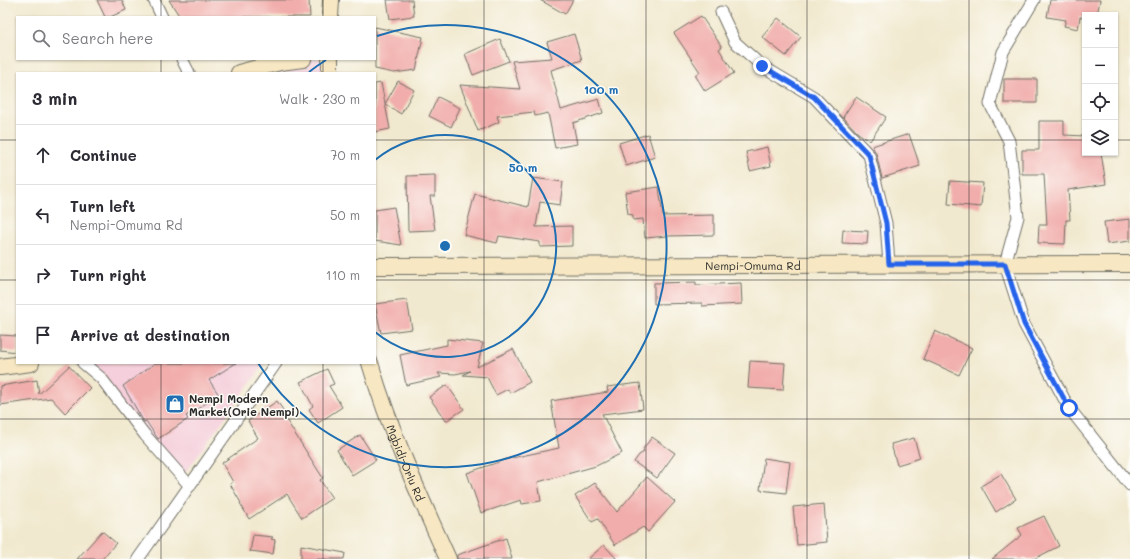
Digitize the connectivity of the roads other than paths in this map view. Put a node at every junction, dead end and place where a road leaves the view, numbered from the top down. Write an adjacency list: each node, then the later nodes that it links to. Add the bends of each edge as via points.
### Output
1 (154, 0): 5 (street)
2 (331, 0): 6 (street)
3 (1034, 0): 14 (street, via 1003,52 990,104 1009,141 1018,217)
4 (720, 12): 13 (street, via 735,42 762,66 814,97 869,155 886,223)
5 (162, 16)
6 (330, 16)
7 (182, 60): 10 (street)
8 (295, 60): 11 (street)
9 (330, 60): 12 (street)
10 (188, 72)
11 (243, 72)
12 (330, 72)
13 (889, 264): 14 (street, Nempi-Omuma Rd); 16 (street, Nempi-Omuma Rd)
14 (1005, 264): 15 (street, Nempi-Omuma Rd); 22 (street, via 1024,324 1069,408)
15 (1130, 264)
16 (376, 266)
17 (22, 364): 21 (street)
18 (84, 364): 23 (street, via 101,378 145,435)
19 (275, 364): 23 (street)
20 (370, 364): 25 (street, Mgbidi-Orlu Rd, via 414,484)
21 (0, 367)
22 (1130, 485)
23 (190, 486): 24 (street)
24 (138, 559)
25 (448, 559)

